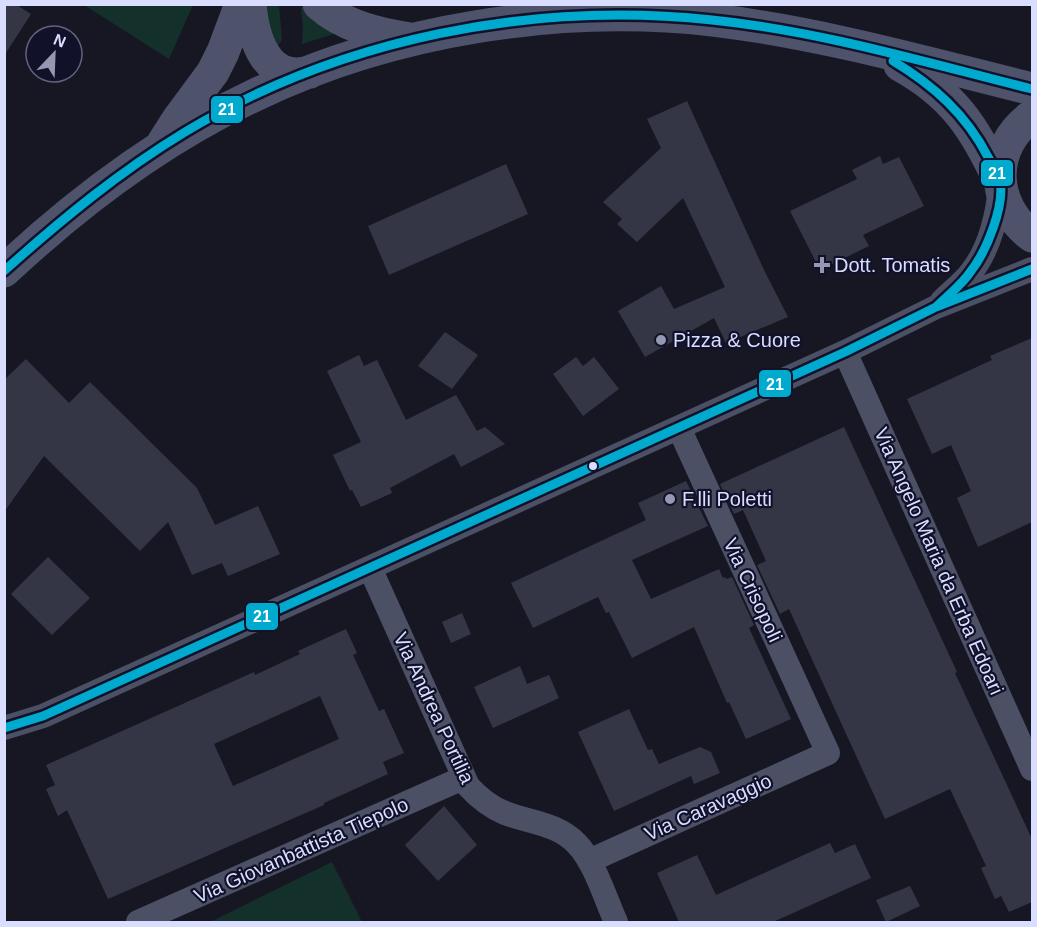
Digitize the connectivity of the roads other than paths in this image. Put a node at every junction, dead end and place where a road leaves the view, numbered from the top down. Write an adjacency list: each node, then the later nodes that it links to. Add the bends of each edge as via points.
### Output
1 (241, 4): 9 (main road, via 213,72 164,142)
2 (250, 4): 6 (main road, via 254,33 266,57 288,74)
3 (319, 4): 4 (main road, via 336,18 361,29)
4 (420, 39): 5 (main road, via 533,19 647,15 746,25); 6 (main road)
5 (872, 50): 7 (main road); 10 (main road, via 934,87 952,104 982,144)
6 (310, 72): 9 (main road, via 244,100)
7 (1032, 89)
8 (1032, 116): 10 (main road, via 1008,140 1001,160)
9 (151, 154): 13 (main road, via 97,192)
10 (1000, 182): 11 (main road, via 1006,206); 14 (street, via 994,222 973,270)
11 (1032, 236)
12 (1032, 269): 14 (street)
13 (4, 271)
14 (936, 307): 15 (street)
15 (845, 352): 16 (street); 20 (street, Via Angelo Maria da Erba Edoari)
16 (679, 428): 17 (street); 19 (street, Via Crisopoli)
17 (370, 568): 18 (street, via 43,716); 21 (street, Via Andrea Portilia)
18 (4, 728)
19 (828, 753): 22 (street, Via Caravaggio)
20 (1032, 769)
21 (463, 778): 22 (street, Via Andrea Portilia, via 490,806 562,832); 23 (street, Via Giovanbattista Tiepolo)
22 (589, 861): 24 (street, Via Andrea Portilia)
23 (138, 922)
24 (616, 922)

